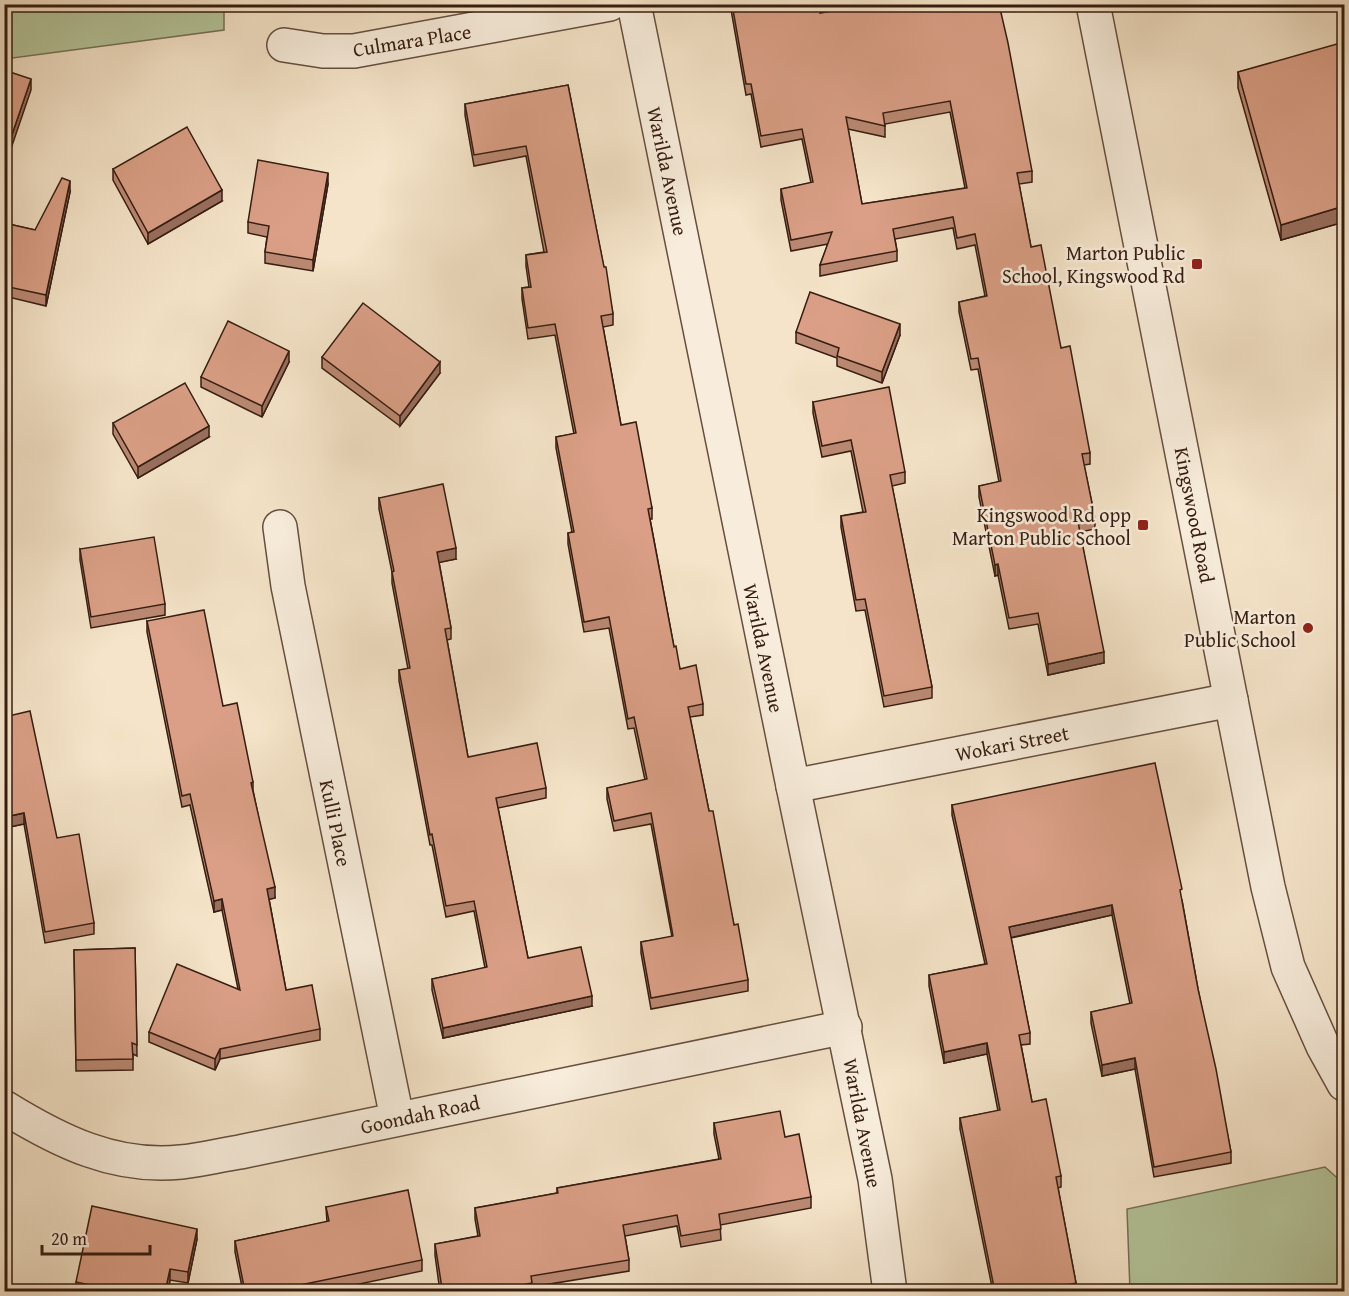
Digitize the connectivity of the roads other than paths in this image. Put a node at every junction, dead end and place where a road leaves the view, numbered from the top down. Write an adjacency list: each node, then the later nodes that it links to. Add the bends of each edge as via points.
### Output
1 (610, 4): 4 (street, Culmara Place, via 354,51)
2 (634, 4): 7 (street, Warilda Avenue)
3 (1093, 4): 6 (street, Kingswood Road)
4 (284, 45)
5 (280, 527): 11 (street, Kulli Place, via 288,586)
6 (1231, 700): 7 (street, Wokari Street); 9 (street, Kingswood Road, via 1288,967)
7 (793, 786): 8 (street, Warilda Avenue)
8 (844, 1027): 11 (street, Goondah Road); 12 (street, Warilda Avenue, via 875,1179)
9 (1344, 1084)
10 (4, 1107): 11 (street, Goondah Road, via 85,1150 132,1161 199,1159)
11 (397, 1118)
12 (890, 1292)

